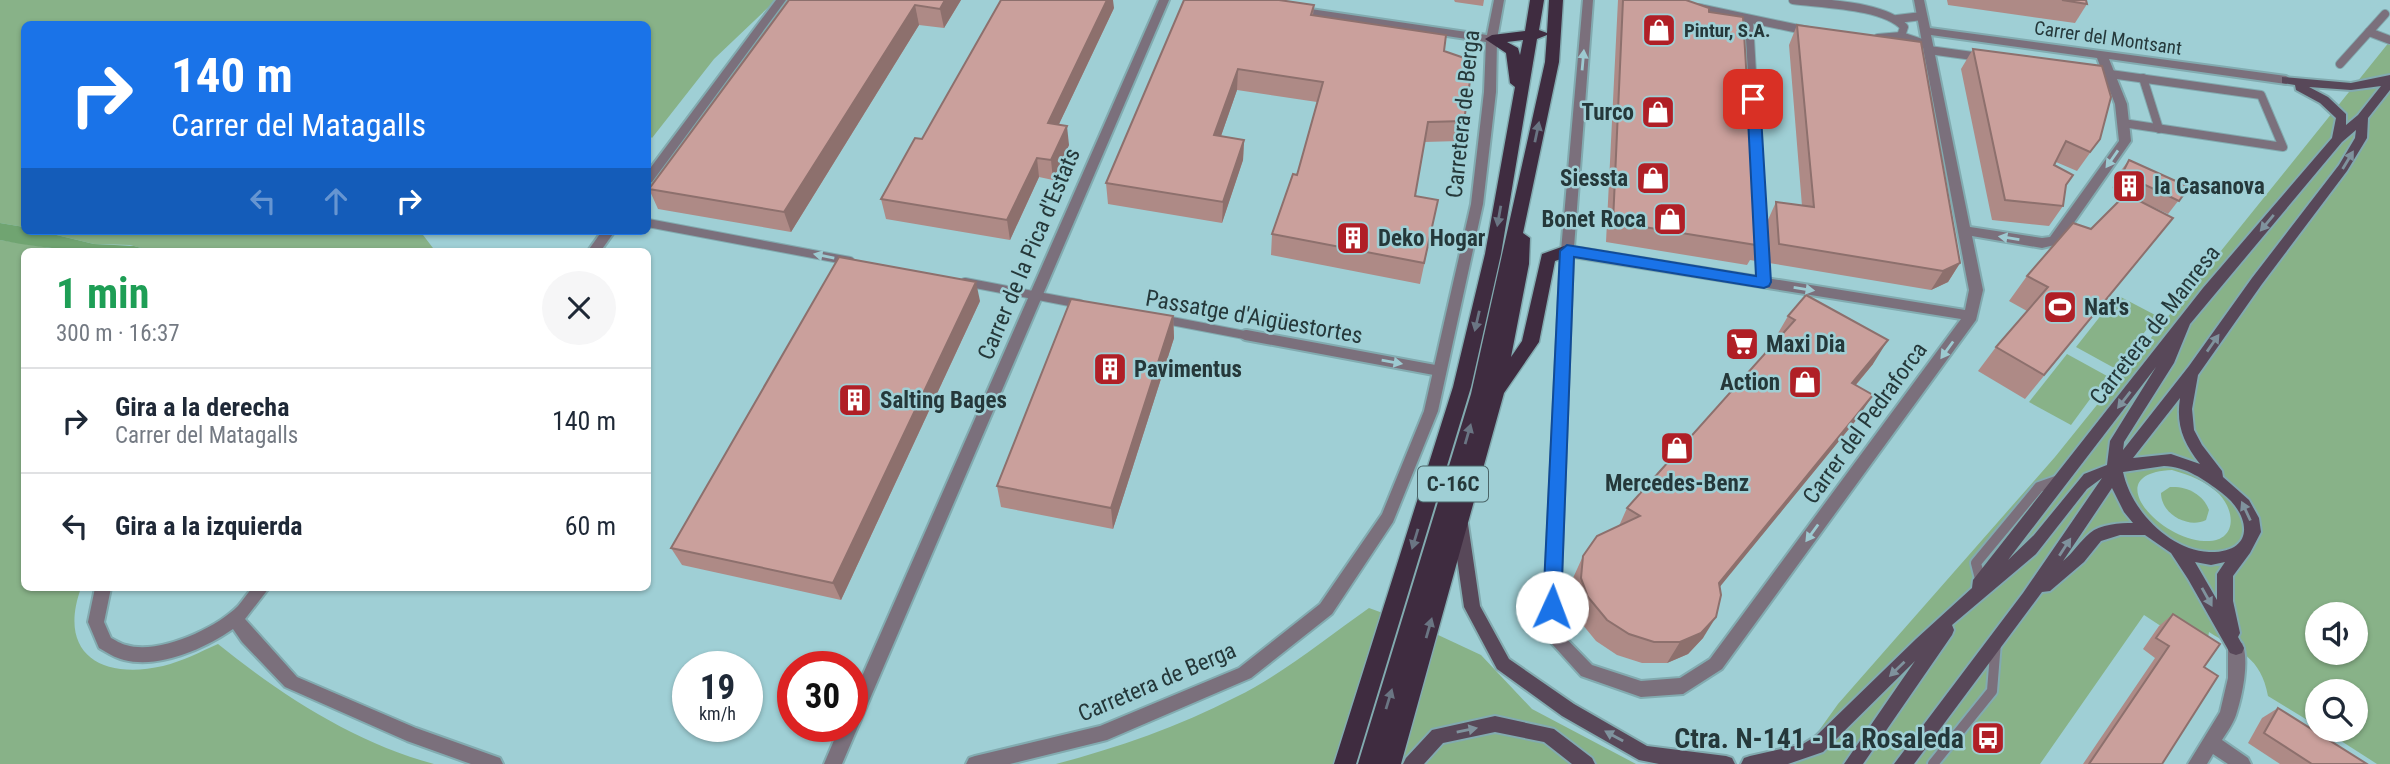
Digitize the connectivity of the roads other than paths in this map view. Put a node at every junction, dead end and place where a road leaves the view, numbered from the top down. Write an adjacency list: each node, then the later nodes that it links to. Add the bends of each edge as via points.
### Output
1 (781, 0): 38 (street)
2 (1164, 0): 46 (street, Carrer de la Pica d'Estats)
3 (1499, 0): 22 (street, Carretera de Berga)
4 (1536, 0): 20 (main road, C-16C)
5 (1546, 0): 20 (main road, via 1543,33)
6 (1556, 0): 39 (main road, C-16C, one-way to 6, via 1552,62)
7 (1588, 0): 42 (street, one-way to 7)
8 (1793, 0): 14 (lane)
9 (1919, 0): 13 (street)
10 (1693, 7): 15 (lane)
11 (1285, 8): 22 (street)
12 (2385, 14): 17 (lane)
13 (1922, 16): 14 (lane); 16 (street)
14 (1897, 19): 19 (lane, via 1905,27)
15 (1749, 20): 18 (lane); 45 (lane)
16 (1926, 32): 24 (street); 25 (street, Carrer del Montsant)
17 (2369, 32): 23 (lane); 27 (lane)
18 (1816, 33)
19 (1900, 36): 21 (lane); 24 (lane)
20 (1532, 37): 22 (main road); 33 (main road, C-16C)
21 (1873, 38)
22 (1492, 39): 33 (main road, via 1513,51); 52 (street, Carretera de Berga, via 1477,204)
23 (2390, 40)
24 (1929, 47): 26 (lane); 41 (street)
25 (2101, 54): 29 (street); 31 (street, Carrer del Montsant)
26 (1984, 57)
27 (2340, 64)
28 (2094, 72): 29 (lane)
29 (2108, 73): 30 (lane); 35 (street, via 2121,104)
30 (2143, 78): 36 (lane); 36 (lane, via 2261,95 2283,146)
31 (2286, 80): 32 (main road, via 2352,87); 37 (main road, via 2324,100 2343,117)
32 (2390, 80): 34 (main road, Carretera de Manresa)
33 (1519, 100): 73 (main road, C-16C, one-way to 73, via 1493,254 1462,387)
34 (2362, 118): 37 (main road, Carretera de Manresa); 51 (main road, one-way to 34, via 2343,168 2361,138)
35 (2123, 123): 36 (lane); 41 (street, one-way to 41, via 2125,141 2054,241)
36 (2160, 128)
37 (2338, 139): 50 (main road, Carretera de Manresa, one-way to 50)
38 (651, 175)
39 (1522, 199): 53 (main road, via 1521,264); 74 (main road, C-16C, one-way to 39, via 1480,394)
40 (651, 224): 43 (lane, one-way to 40)
41 (1964, 230): 49 (street, via 1976,290)
42 (1567, 251): 45 (street); 49 (street, Carrer del Pedraforca, one-way to 42, via 1716,664 1683,686 1641,689 1587,671 1551,634); 53 (main road, via 1548,258 1530,342)
43 (862, 263)
44 (956, 281): 46 (lane)
45 (1764, 282): 49 (street, one-way to 49)
46 (1036, 296): 47 (lane); 67 (street, Carrer de la Pica d'Estats)
47 (1090, 306)
48 (1144, 316): 52 (lane, Passatge d'Aigüestortes, one-way to 52)
49 (1972, 316)
50 (2183, 324): 54 (main road, via 2169,359 2118,441 2113,453); 63 (main road, Carretera de Manresa, one-way to 63)
51 (2194, 370): 54 (main road); 55 (main road, via 2184,410 2188,439)
52 (1440, 371): 72 (street, Carretera de Berga, via 1431,411 1388,517 1326,609 1245,673 1101,734)
53 (1495, 396): 56 (main road)
54 (2115, 471): 55 (main road, via 2146,460 2178,461); 57 (main road, via 2127,506); 62 (main road, one-way to 54); 63 (main road, via 2091,476 2039,541)
55 (2224, 485): 59 (main road, one-way to 55, via 2252,533 2250,517 2240,499)
56 (1460, 519): 75 (main road, one-way to 56); 78 (main road, one-way to 56, via 1646,754 1569,710 1503,664 1472,607)
57 (2146, 528): 58 (main road); 62 (main road, via 2096,536 2079,557)
58 (2175, 547): 59 (main road, via 2205,557 2225,557); 66 (main road, one-way to 66)
59 (2245, 547): 66 (main road, via 2225,575 2225,601)
60 (102, 591): 64 (street, via 96,627 106,643 124,653 149,656 179,650)
61 (258, 591): 64 (street)
62 (2029, 598): 65 (main road)
63 (1964, 605): 79 (main road, one-way to 79, via 1816,746); 80 (main road)
64 (235, 619): 70 (street, via 291,682)
65 (1996, 642): 81 (main road); 82 (lane, via 1992,691)
66 (2236, 648): 69 (street, via 2236,678 2228,715)
67 (868, 682)
68 (842, 742): 71 (street)
69 (2211, 742): 83 (street); 84 (street)
70 (494, 764)
71 (833, 764)
72 (975, 764)
73 (1345, 764)
74 (1369, 764)
75 (1390, 764)
76 (1412, 764): 77 (main road, one-way to 77, via 1438,736 1495,724 1548,735)
77 (1586, 764)
78 (1726, 764)
79 (1750, 764)
80 (1853, 764)
81 (1903, 764)
82 (1933, 764)
83 (2197, 764)
84 (2242, 764)

